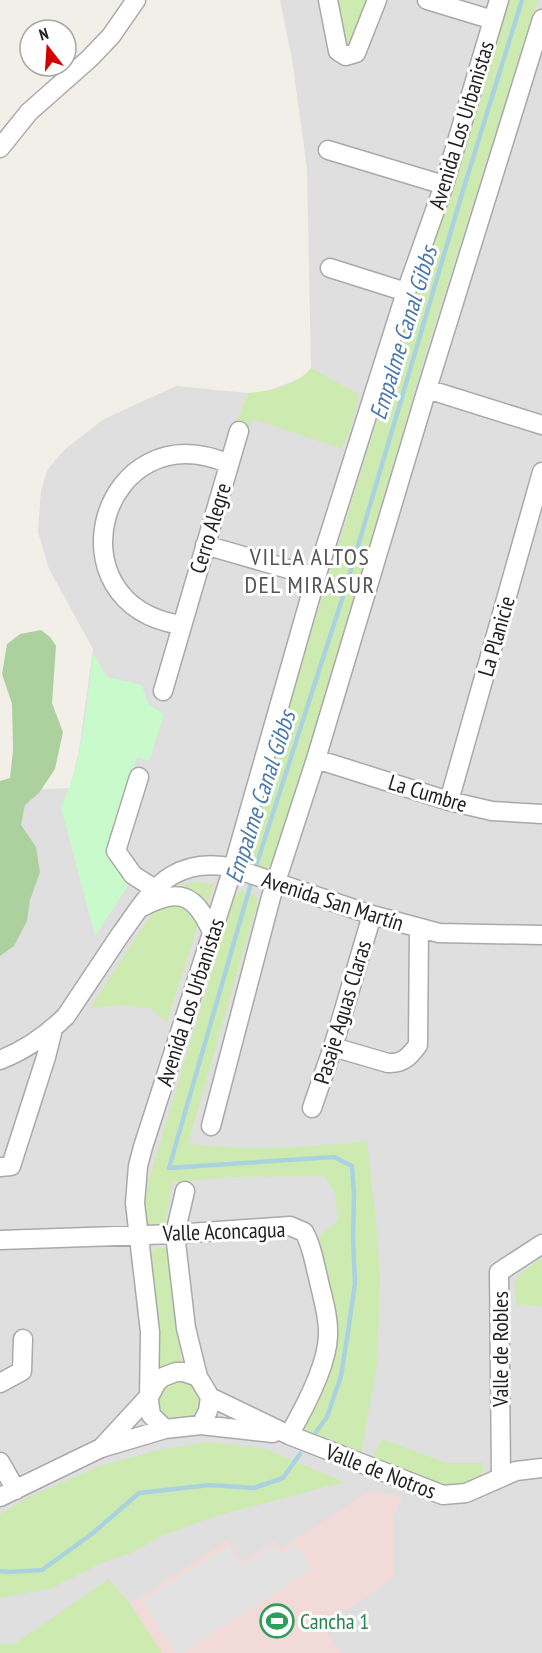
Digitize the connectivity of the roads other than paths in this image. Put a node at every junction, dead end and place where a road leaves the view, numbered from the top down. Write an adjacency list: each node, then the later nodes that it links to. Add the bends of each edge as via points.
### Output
1 (136, 0): 8 (street, via 111,36 29,112)
2 (328, 0): 3 (street, via 338,51 346,56 356,53)
3 (377, 0)
4 (427, 0): 6 (street)
5 (500, 0): 6 (street, Avenida Los Urbanistas)
6 (493, 20): 10 (street, Avenida Los Urbanistas)
7 (542, 22): 13 (street, Avenida Los Urbanistas)
8 (0, 148)
9 (328, 150): 10 (street)
10 (444, 184): 12 (street, Avenida Los Urbanistas)
11 (330, 268): 12 (street)
12 (406, 292): 19 (street, Avenida Los Urbanistas)
13 (427, 389): 14 (street); 22 (street, Avenida Los Urbanistas)
14 (542, 425)
15 (240, 430): 16 (street, Cerro Alegre)
16 (229, 464): 18 (street, Cerro Alegre); 20 (street, via 203,455 161,458 126,481 105,518 104,558 122,594 155,619)
17 (542, 472): 24 (street, La Planicie)
18 (205, 545): 19 (street); 20 (street, Cerro Alegre)
19 (316, 577): 26 (street, Avenida Los Urbanistas)
20 (181, 625): 21 (street, Cerro Alegre)
21 (163, 691)
22 (316, 759): 24 (street, La Cumbre); 27 (street, Avenida Los Urbanistas)
23 (139, 777): 28 (street, via 116,851 133,875)
24 (449, 801): 25 (street, La Cumbre, via 492,811)
25 (542, 814)
26 (238, 870): 27 (street, Avenida San Martín); 28 (street, Avenida San Martín, via 212,865 190,868); 32 (street, Avenida Los Urbanistas)
27 (272, 881): 30 (street, Avenida San Martín); 38 (street, Avenida Los Urbanistas)
28 (155, 889): 29 (street, Avenida San Martín)
29 (139, 908): 32 (street, via 169,896 186,898 200,908); 34 (street, Avenida San Martín, via 66,1016)
30 (372, 915): 31 (street, Avenida San Martín); 35 (street, Pasaje Aguas Claras)
31 (419, 928): 33 (street, Avenida San Martín, via 439,933); 35 (street, via 418,1045 413,1053 398,1063 388,1063)
32 (212, 932): 42 (street, Avenida Los Urbanistas, via 143,1147 136,1185)
33 (542, 935)
34 (52, 1029): 36 (street, Avenida San Martín); 39 (street, via 46,1057)
35 (333, 1047): 37 (street, Pasaje Aguas Claras)
36 (0, 1060)
37 (312, 1108)
38 (211, 1126)
39 (5, 1166)
40 (185, 1191): 41 (street)
41 (175, 1233): 42 (street, Valle Aconcagua); 46 (street, via 186,1328); 52 (street, Valle Aconcagua, via 290,1226 307,1238 323,1298 328,1338 307,1402)
42 (138, 1235): 43 (street, Valle Aconcagua); 48 (street, Avenida Los Urbanistas, via 150,1332)
43 (0, 1240)
44 (542, 1244): 56 (street, Valle de Robles, via 499,1272)
45 (23, 1339): 47 (street, via 22,1371)
46 (198, 1377): 48 (street, via 184,1372 169,1373 157,1382); 49 (street)
47 (0, 1383)
48 (150, 1395): 51 (street, Avenida Los Urbanistas, via 151,1415); 53 (street, Valle de Notros)
49 (210, 1397): 50 (street); 52 (street, Valle de Notros)
50 (201, 1425): 51 (street, Valle de Notros); 52 (street, Valle de Notros)
51 (165, 1429): 53 (street, Valle de Notros)
52 (290, 1436): 56 (street, Valle de Notros, via 443,1495 466,1493)
53 (101, 1448): 57 (street, Valle de Notros)
54 (0, 1462): 57 (street)
55 (542, 1468): 56 (street, Valle de Notros)
56 (501, 1477)
57 (8, 1493)

